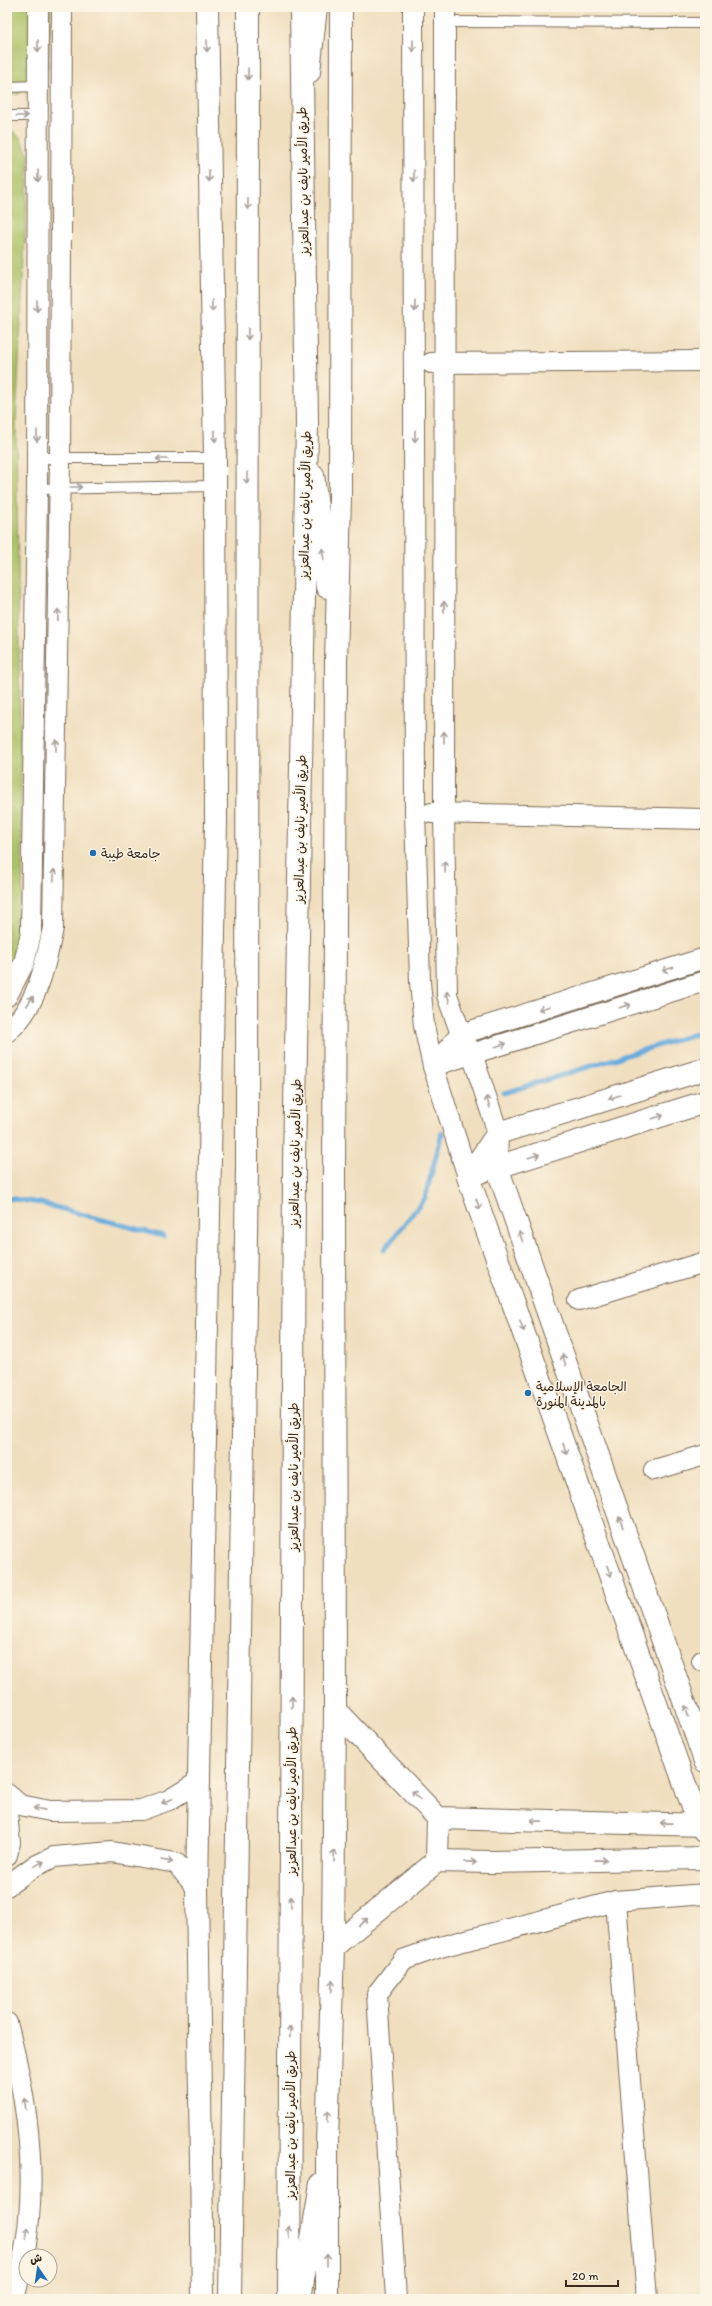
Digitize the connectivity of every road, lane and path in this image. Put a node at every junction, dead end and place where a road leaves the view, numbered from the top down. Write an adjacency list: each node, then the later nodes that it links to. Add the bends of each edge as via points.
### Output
1 (38, 7): 11 (street, one-way to 11)
2 (62, 7): 22 (street)
3 (207, 7): 21 (main road, one-way to 21)
4 (248, 7): 65 (main road, one-way to 65, via 247,1169)
5 (301, 7): 15 (main road, طريق الأمير نايف بن عبدالعزيز)
6 (316, 7): 15 (main road)
7 (341, 7): 26 (main road, via 340,496)
8 (412, 7): 18 (street, one-way to 18)
9 (445, 14): 10 (lane); 17 (street)
10 (705, 23)
11 (38, 86): 12 (lane); 14 (street)
12 (7, 87)
13 (7, 116): 14 (lane, one-way to 14)
14 (38, 116): 20 (street, one-way to 20)
15 (302, 143): 19 (main road, طريق الأمير نايف بن عبدالعزيز)
16 (705, 361): 17 (street)
17 (445, 362): 18 (street); 28 (street, one-way to 17)
18 (415, 364): 27 (street, one-way to 27)
19 (307, 424): 26 (main road, one-way to 19); 66 (main road, طريق الأمير نايف بن عبدالعزيز, one-way to 19, via 294,1172)
20 (37, 458): 22 (lane); 25 (street)
21 (215, 458): 22 (lane, one-way to 22); 23 (main road)
22 (60, 459): 24 (street)
23 (215, 486): 24 (lane, one-way to 23); 48 (main road, via 216,820)
24 (60, 487): 25 (lane); 33 (street, one-way to 24, via 36,992 47,959 53,928)
25 (37, 489): 32 (street, via 31,933 24,963)
26 (336, 662): 46 (main road)
27 (415, 812): 28 (street); 36 (street, via 420,982 424,1026)
28 (444, 813): 29 (street); 34 (street, one-way to 28, via 447,995)
29 (705, 819)
30 (705, 958): 34 (street, one-way to 34)
31 (705, 981): 35 (street, one-way to 31)
32 (7, 996)
33 (7, 1032)
34 (461, 1034): 35 (street); 36 (street)
35 (472, 1054): 36 (street); 39 (street, one-way to 35)
36 (433, 1066): 41 (street)
37 (705, 1069): 39 (main road, one-way to 39)
38 (705, 1102): 40 (main road, one-way to 38)
39 (498, 1133): 40 (street); 41 (main road)
40 (497, 1168): 41 (street); 47 (main road, one-way to 40)
41 (468, 1177): 52 (main road, one-way to 52)
42 (705, 1262): 43 (street)
43 (579, 1300)
44 (705, 1455): 45 (street)
45 (654, 1470)
46 (335, 1710): 51 (main road, one-way to 46); 60 (main road, one-way to 46)
47 (705, 1761)
48 (200, 1781): 49 (street, one-way to 49, via 169,1800 141,1810 50,1811 20,1805); 57 (main road)
49 (7, 1794)
50 (7, 1813): 53 (street, via 10,1843)
51 (438, 1818): 52 (main road, one-way to 51); 55 (main road)
52 (703, 1827)
53 (7, 1855)
54 (705, 1858): 55 (main road, one-way to 54)
55 (437, 1861): 60 (main road, one-way to 55)
56 (7, 1886): 57 (street, one-way to 57, via 54,1857 112,1852 176,1863)
57 (197, 1888): 64 (main road)
58 (705, 1894): 59 (street)
59 (616, 1901): 69 (street, via 440,1947 403,1960 377,1994); 70 (street)
60 (333, 1947): 62 (main road, one-way to 60)
61 (7, 2023): 63 (street, one-way to 61, via 24,2260 31,2167 20,2075)
62 (327, 2143): 67 (street); 68 (main road, one-way to 62)
63 (14, 2299)
64 (203, 2299)
65 (230, 2299)
66 (289, 2299)
67 (301, 2299)
68 (327, 2299)
69 (396, 2299)
70 (647, 2299)

